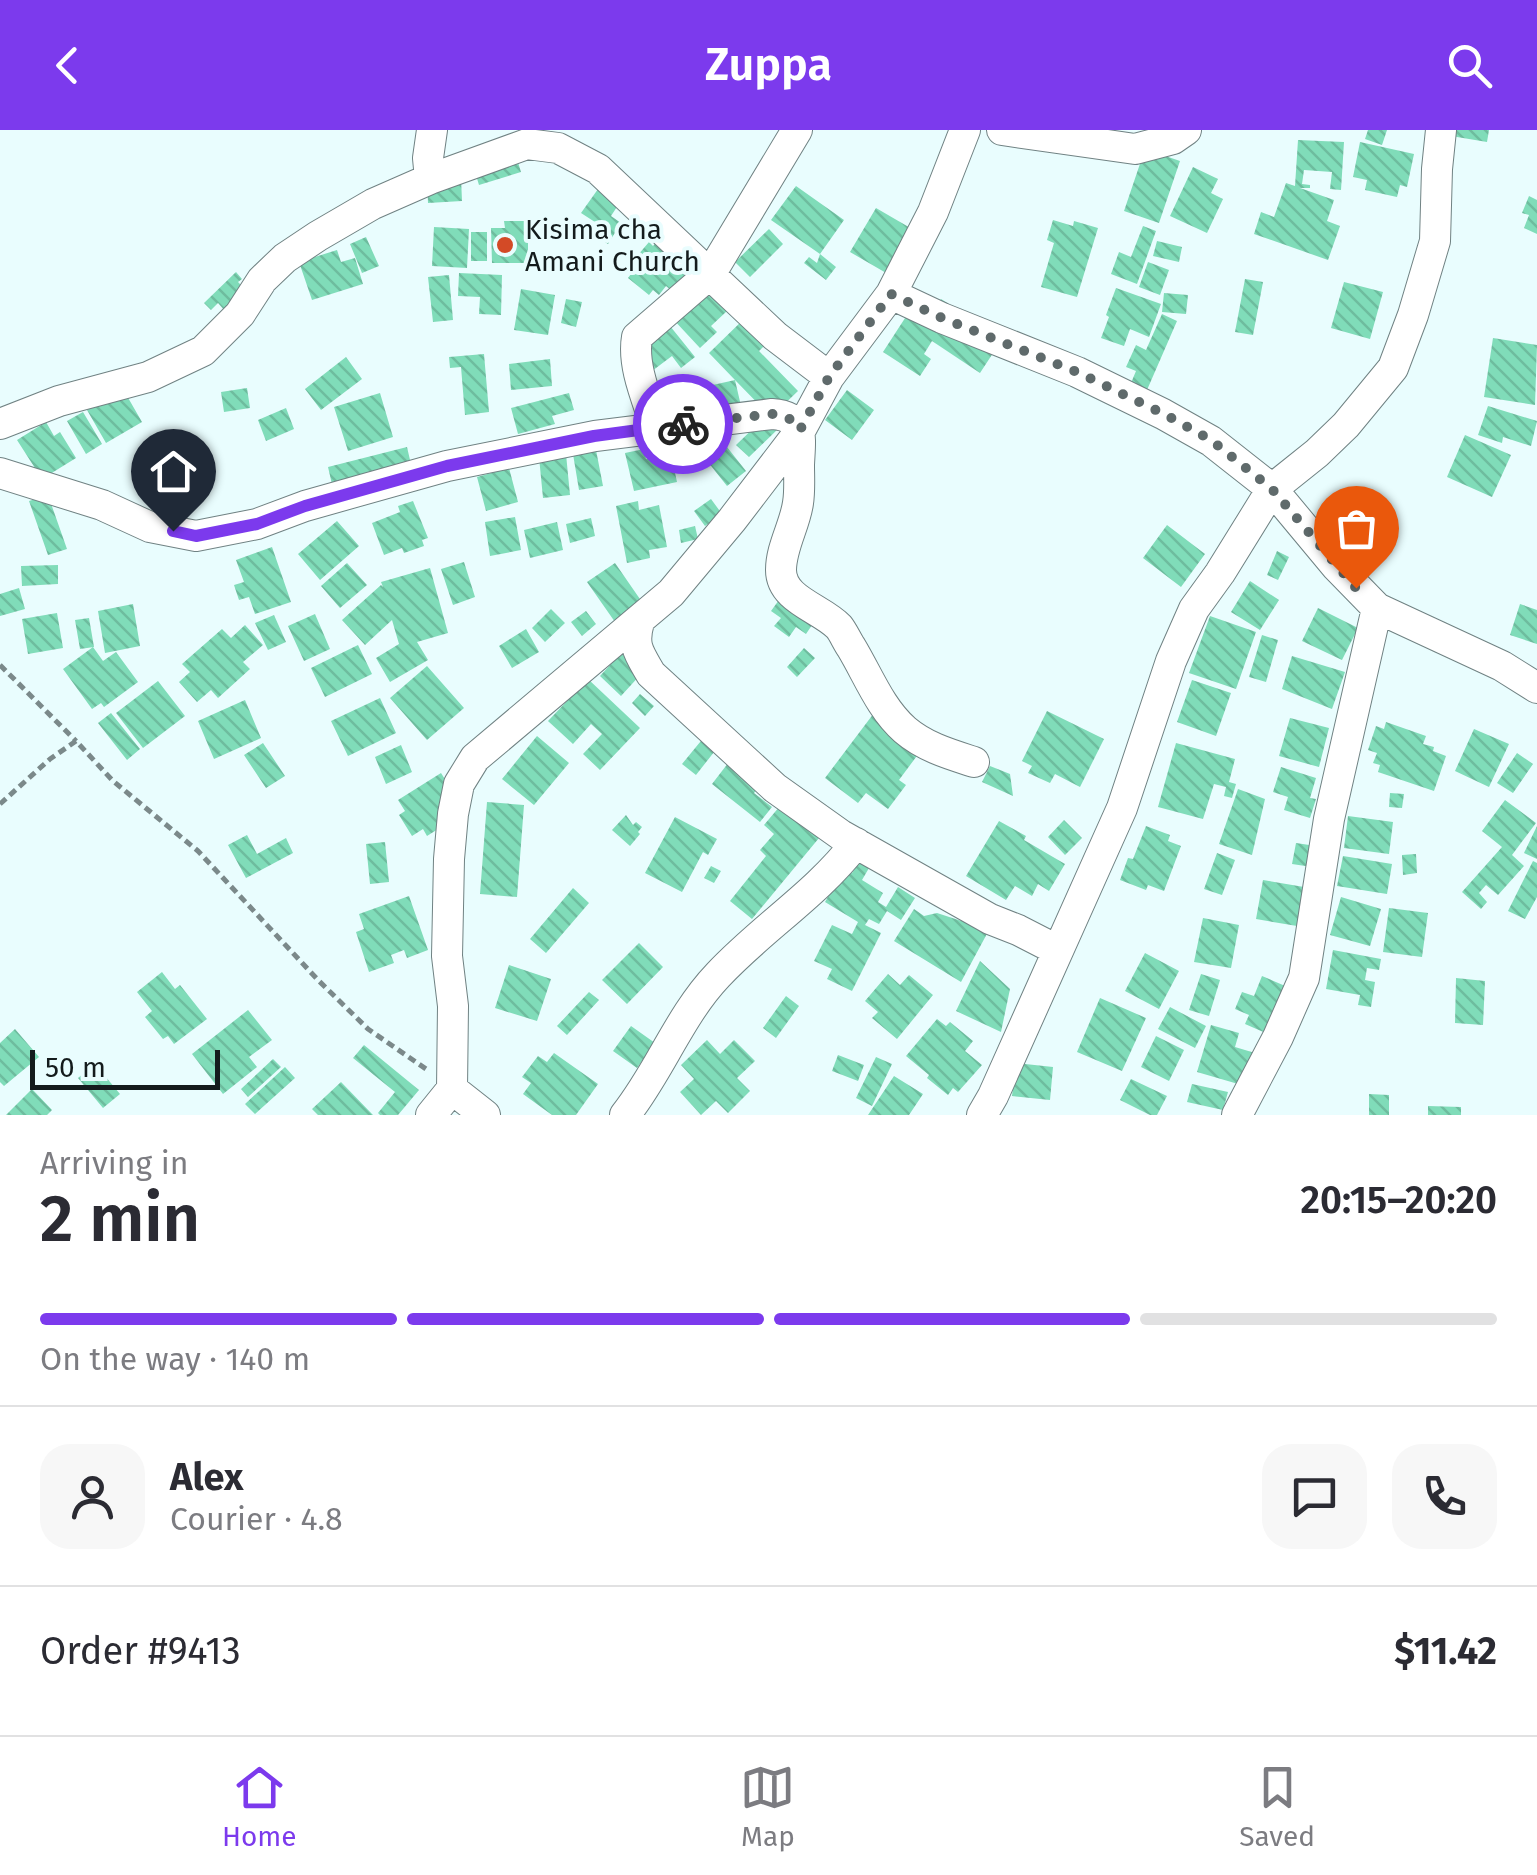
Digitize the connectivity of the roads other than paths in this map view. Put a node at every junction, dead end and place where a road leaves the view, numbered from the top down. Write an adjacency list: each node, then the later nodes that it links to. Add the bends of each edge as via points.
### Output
1 (432, 130): 7 (street)
2 (797, 130): 8 (street)
3 (965, 130): 9 (street, via 934,212)
4 (1002, 130): 5 (street, via 1135,148)
5 (1186, 130)
6 (1442, 130): 15 (street, via 1435,241 1393,368 1346,426)
7 (430, 179): 8 (street, via 527,144 558,148 598,169); 11 (street, via 372,204 285,258 203,351 148,377)
8 (711, 273): 10 (street); 12 (street, via 636,337)
9 (891, 294): 10 (street); 15 (street, via 1164,414 1211,440)
10 (829, 377): 13 (street)
11 (0, 424)
12 (656, 427): 13 (street, via 772,414 784,415); 14 (street, via 447,466 196,536 150,527)
13 (800, 430): 17 (street, via 671,594); 19 (street, via 798,503 783,582 839,628 904,729)
14 (0, 473)
15 (1272, 489): 16 (street); 21 (street, via 1194,609 1122,808)
16 (1376, 608): 18 (street); 27 (street, via 1329,819 1304,978)
17 (639, 622): 20 (street, via 635,638 651,674 775,788); 22 (street, via 475,758 459,784 449,858)
18 (1537, 688)
19 (974, 762)
20 (856, 843): 21 (street); 25 (street, via 814,892 705,989)
21 (1057, 950): 26 (street)
22 (452, 1089): 23 (street); 24 (street)
23 (431, 1115)
24 (484, 1115)
25 (625, 1115)
26 (982, 1115)
27 (1237, 1115)

